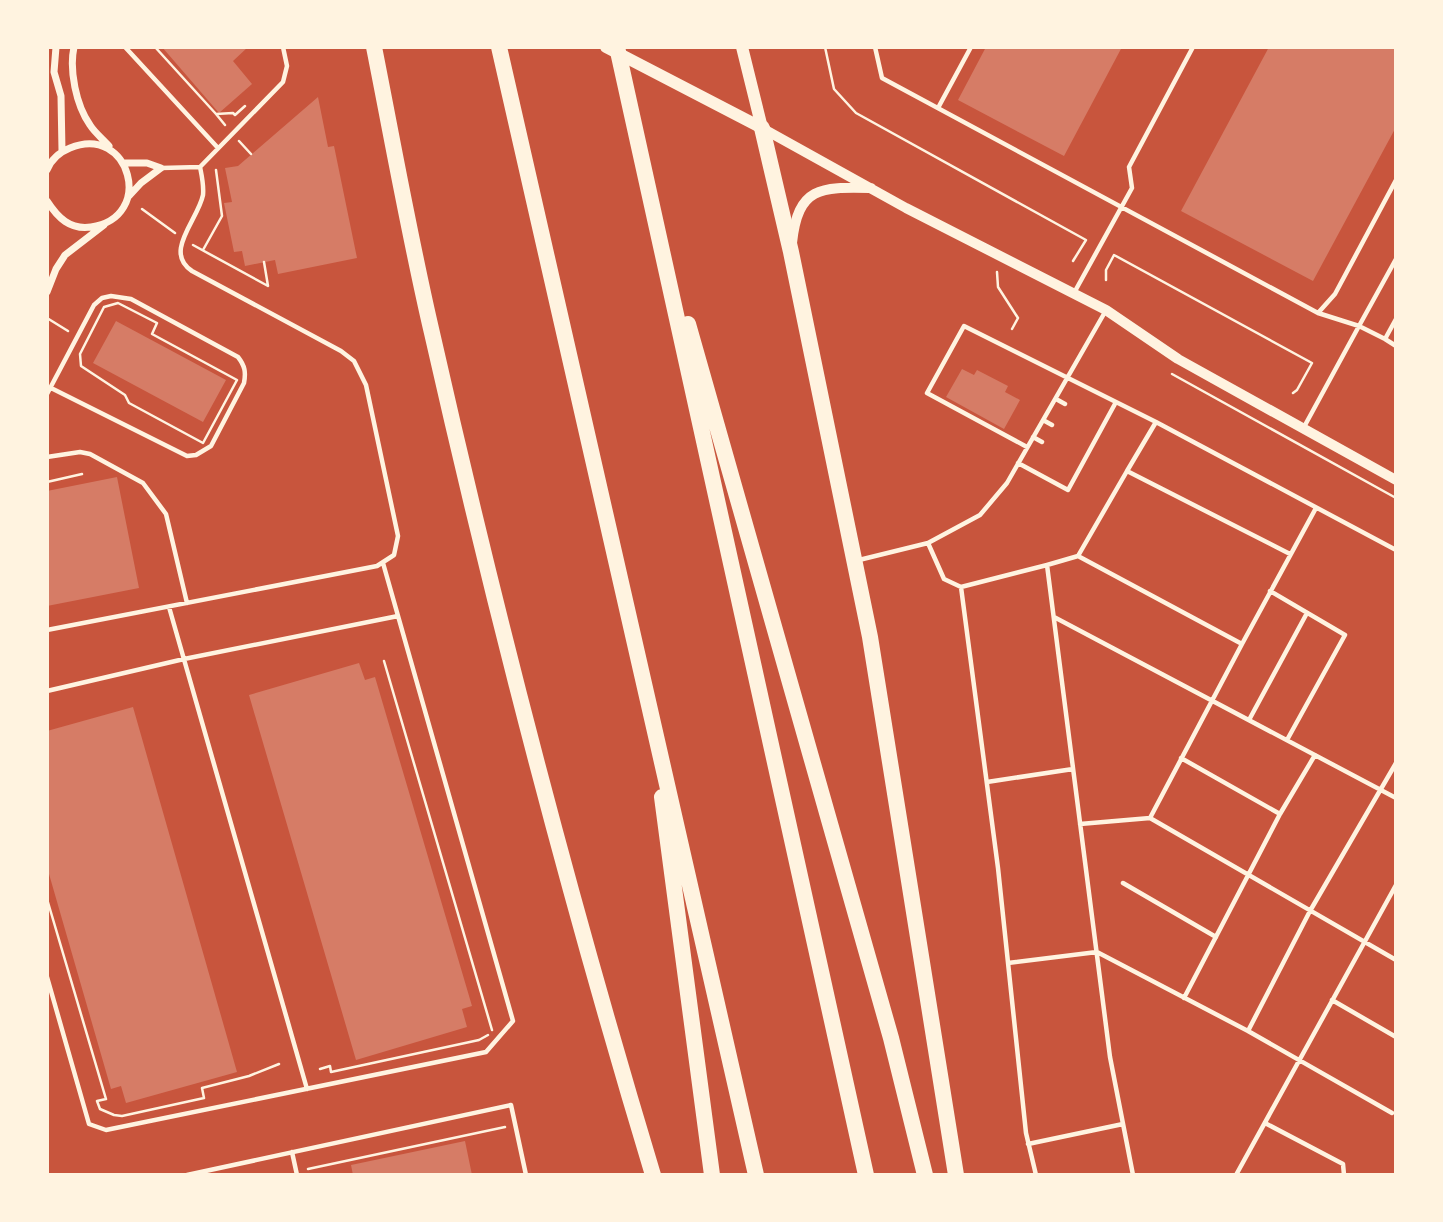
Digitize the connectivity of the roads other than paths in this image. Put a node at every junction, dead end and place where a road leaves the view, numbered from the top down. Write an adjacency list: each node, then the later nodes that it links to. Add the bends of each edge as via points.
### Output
1 (56, 47): 16 (street)
2 (74, 47): 17 (street, via 78,96 89,124)
3 (125, 47): 15 (lane)
4 (283, 47): 15 (lane, via 287,66 283,82)
5 (374, 47): 119 (highway, via 431,332 514,673 602,1005)
6 (499, 47): 81 (highway)
7 (606, 47): 14 (main road)
8 (617, 47): 22 (highway)
9 (742, 47): 14 (main road)
10 (875, 47): 13 (lane, via 882,78)
11 (971, 47): 13 (lane)
12 (1193, 47): 27 (lane, via 1129,167 1132,188)
13 (938, 108): 27 (lane)
14 (762, 128): 24 (street); 29 (highway)
15 (218, 148): 19 (lane)
16 (62, 151): 17 (street, via 81,143); 21 (street)
17 (114, 152): 18 (street)
18 (123, 163): 20 (street); 25 (street)
19 (200, 167): 20 (lane); 68 (lane, via 202,196 180,251 185,267 341,351 360,371 398,536 394,555)
20 (161, 168): 25 (street)
21 (47, 170)
22 (644, 170): 122 (highway); 123 (highway, via 888,1024)
23 (1396, 180): 34 (lane, via 1335,295)
24 (872, 188): 29 (street, via 834,188 804,202 795,219); 32 (street)
25 (129, 196): 28 (street, via 116,217)
26 (47, 201): 28 (street, via 66,223 82,228)
27 (1122, 208): 32 (lane); 34 (lane)
28 (104, 225): 31 (street, via 65,255)
29 (791, 253): 67 (highway)
30 (1396, 259): 36 (lane)
31 (47, 292)
32 (1074, 293): 33 (street)
33 (1106, 310): 39 (lane); 50 (street, via 1178,359)
34 (1318, 313): 36 (lane)
35 (1396, 319): 37 (lane)
36 (1359, 326): 37 (lane); 50 (lane)
37 (1384, 339): 38 (lane)
38 (1396, 346)
39 (1068, 377): 42 (lane); 43 (lane); 54 (lane, via 964,326 928,393)
40 (51, 388): 40 (lane, via 187,456 211,446 245,374 238,357 131,299 111,296 94,305); 41 (lane)
41 (47, 394)
42 (1056, 399): 44 (lane); 45 (lane)
43 (1116, 402): 47 (lane); 49 (lane)
44 (1065, 404)
45 (1043, 420): 48 (lane); 51 (lane)
46 (1097, 421): 49 (lane)
47 (1156, 422): 60 (lane); 62 (lane)
48 (1052, 425)
49 (1104, 425): 55 (lane)
50 (1303, 429): 61 (street)
51 (1033, 437): 52 (lane); 54 (lane)
52 (1042, 442)
53 (1084, 444): 55 (lane)
54 (1027, 447): 58 (lane)
55 (1091, 448): 59 (lane)
56 (47, 457): 72 (lane, via 90,454 143,483 166,514)
57 (1075, 461): 59 (lane)
58 (1018, 463): 59 (lane, via 1068,490); 63 (lane, via 980,514)
59 (1082, 465)
60 (1127, 471): 65 (lane); 66 (lane)
61 (1396, 480)
62 (1316, 508): 64 (lane); 65 (lane)
63 (928, 543): 67 (lane); 70 (lane, via 944,579)
64 (1396, 550)
65 (1290, 554): 71 (lane)
66 (1078, 556): 69 (lane); 78 (lane)
67 (854, 561): 124 (highway)
68 (383, 562): 72 (lane); 75 (lane)
69 (1047, 565): 70 (lane); 76 (lane)
70 (961, 587): 89 (lane)
71 (1270, 591): 74 (lane); 78 (lane)
72 (187, 603): 73 (lane)
73 (169, 607): 77 (lane); 79 (lane)
74 (1307, 613): 83 (lane); 84 (lane, via 1345,635)
75 (398, 616): 79 (lane); 110 (lane, via 513,1021 486,1052)
76 (1054, 617): 82 (lane); 88 (lane)
77 (47, 630)
78 (1242, 644): 82 (lane)
79 (184, 659): 80 (lane); 110 (lane)
80 (47, 691)
81 (648, 694): 120 (highway); 121 (highway)
82 (1212, 700): 83 (lane); 86 (lane)
83 (1249, 720): 84 (lane)
84 (1287, 740): 85 (lane)
85 (1315, 755): 90 (lane); 92 (lane)
86 (1181, 758): 92 (lane); 93 (lane)
87 (1396, 763): 90 (lane)
88 (1073, 769): 89 (lane); 94 (lane)
89 (987, 782): 103 (lane)
90 (1380, 789): 91 (lane); 98 (lane)
91 (1396, 798)
92 (1280, 814): 95 (lane)
93 (1150, 818): 94 (lane); 95 (lane)
94 (1080, 824): 101 (lane)
95 (1248, 875): 98 (lane); 99 (lane)
96 (1123, 883): 99 (lane)
97 (1396, 885): 100 (lane)
98 (1310, 911): 100 (lane); 107 (lane)
99 (1216, 937): 105 (lane)
100 (1365, 942): 102 (lane); 106 (lane)
101 (1097, 952): 103 (lane); 105 (lane); 113 (lane)
102 (1396, 960)
103 (1008, 963): 114 (lane)
104 (47, 977): 110 (lane, via 89,1124 106,1130)
105 (1184, 998): 107 (lane)
106 (1332, 1000): 108 (lane); 109 (lane)
107 (1248, 1031): 109 (lane)
108 (1396, 1037)
109 (1298, 1060): 111 (lane); 112 (lane)
110 (307, 1089)
111 (1392, 1113)
112 (1265, 1123): 127 (lane); 128 (lane, via 1343,1164)
113 (1123, 1124): 114 (lane); 126 (lane)
114 (1028, 1144): 125 (lane)
115 (292, 1153): 116 (lane); 117 (lane); 118 (lane, via 511,1105)
116 (187, 1175)
117 (296, 1175)
118 (526, 1175)
119 (653, 1175)
120 (712, 1175)
121 (756, 1175)
122 (866, 1175)
123 (925, 1175)
124 (956, 1175)
125 (1036, 1175)
126 (1133, 1175)
127 (1236, 1175)
128 (1344, 1175)

